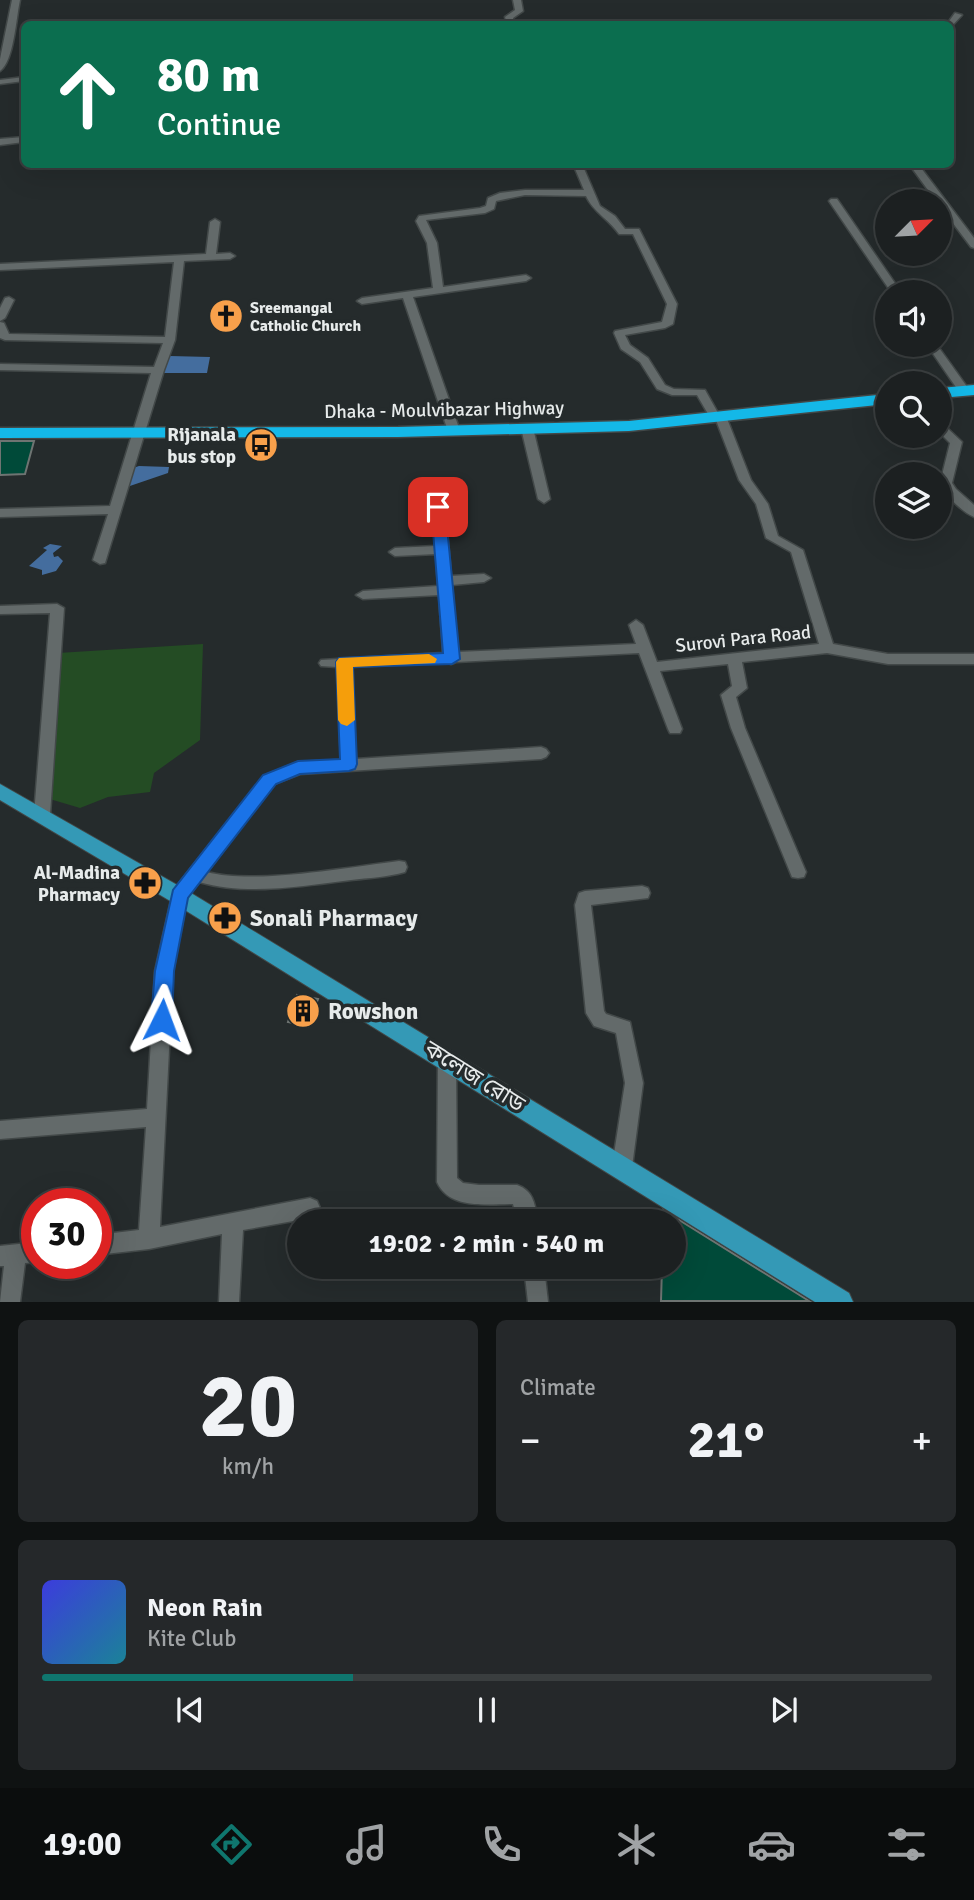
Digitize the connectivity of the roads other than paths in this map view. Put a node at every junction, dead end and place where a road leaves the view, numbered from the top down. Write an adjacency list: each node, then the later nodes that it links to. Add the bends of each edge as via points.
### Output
1 (16, 0): 6 (street)
2 (517, 0): 4 (street, via 519,11)
3 (958, 15): 5 (street)
4 (510, 21)
5 (954, 21)
6 (0, 69)
7 (21, 80): 8 (street)
8 (0, 82)
9 (21, 140): 10 (street)
10 (0, 142)
11 (579, 168): 13 (street)
12 (916, 168): 16 (street)
13 (590, 193): 23 (street, via 499,196 482,211 422,218 432,243); 35 (street, Surovi Para Road, via 596,208 612,218 622,232 636,231 672,304 669,322 664,325 619,333 625,348 644,360 661,387 701,392)
14 (834, 201): 22 (street)
15 (215, 222): 17 (street)
16 (974, 246)
17 (211, 256): 18 (street); 19 (street)
18 (230, 256)
19 (179, 259): 20 (street); 29 (street)
20 (0, 267)
21 (526, 278): 23 (street)
22 (888, 280)
23 (439, 291): 24 (street)
24 (407, 295): 26 (street); 37 (street)
25 (9, 299): 27 (street)
26 (362, 301)
27 (0, 318)
28 (0, 326): 29 (street, via 5,337)
29 (170, 340): 32 (street)
30 (942, 357): 33 (street)
31 (0, 366): 32 (street)
32 (158, 370): 39 (street)
33 (969, 391)
34 (875, 400): 35 (highway, Dhaka - Moulvibazar Highway)
35 (718, 416): 36 (highway, Dhaka - Moulvibazar Highway, via 629,426); 55 (street, Surovi Para Road, via 745,480 762,504 772,538 797,550)
36 (527, 428): 37 (highway, Dhaka - Moulvibazar Highway); 42 (street)
37 (454, 430): 39 (highway, Dhaka - Moulvibazar Highway)
38 (0, 433): 39 (highway, Dhaka - Moulvibazar Highway)
39 (140, 433): 43 (street)
40 (952, 438): 45 (street, via 956,442 946,483)
41 (437, 485): 46 (street)
42 (544, 499)
43 (114, 510): 44 (street); 48 (street)
44 (0, 513)
45 (974, 513)
46 (441, 550): 47 (street); 50 (street)
47 (394, 552)
48 (100, 560)
49 (484, 578): 50 (street)
50 (444, 585): 51 (street); 56 (street)
51 (363, 595)
52 (0, 610): 66 (street, via 57,608)
53 (636, 625): 54 (street)
54 (645, 648): 56 (street); 61 (street)
55 (827, 648): 57 (street, Surovi Para Road); 58 (street, via 888,659)
56 (452, 659): 59 (street)
57 (734, 659): 61 (street, Surovi Para Road); 68 (street, via 740,688 728,695)
58 (974, 659)
59 (344, 662): 60 (street); 64 (street)
60 (327, 663)
61 (652, 667): 62 (street)
62 (675, 729)
63 (541, 753): 64 (street)
64 (349, 764): 69 (street, via 298,768 269,780)
65 (0, 791): 66 (main road, কলেজ রোড)
66 (42, 815): 71 (main road, কলেজ রোড)
67 (399, 867): 69 (street, via 251,881 207,880)
68 (798, 872)
69 (196, 875): 71 (street)
70 (642, 893): 75 (street, via 585,898 583,905 595,1013 600,1020 624,1028 632,1063 634,1083)
71 (179, 896): 72 (main road, কলেজ রোড); 73 (street, via 164,971)
72 (447, 1059): 75 (main road, কলেজ রোড); 76 (street, via 447,1182 451,1189 463,1193 517,1194)
73 (156, 1117): 74 (street); 79 (street)
74 (0, 1130)
75 (622, 1167): 86 (main road, কলেজ রোড)
76 (526, 1209)
77 (287, 1213): 78 (street)
78 (233, 1222): 79 (street); 84 (street)
79 (149, 1239): 80 (street)
80 (112, 1243)
81 (18, 1254): 83 (street)
82 (535, 1279): 85 (street)
83 (10, 1301)
84 (229, 1301)
85 (538, 1301)
86 (840, 1301)

